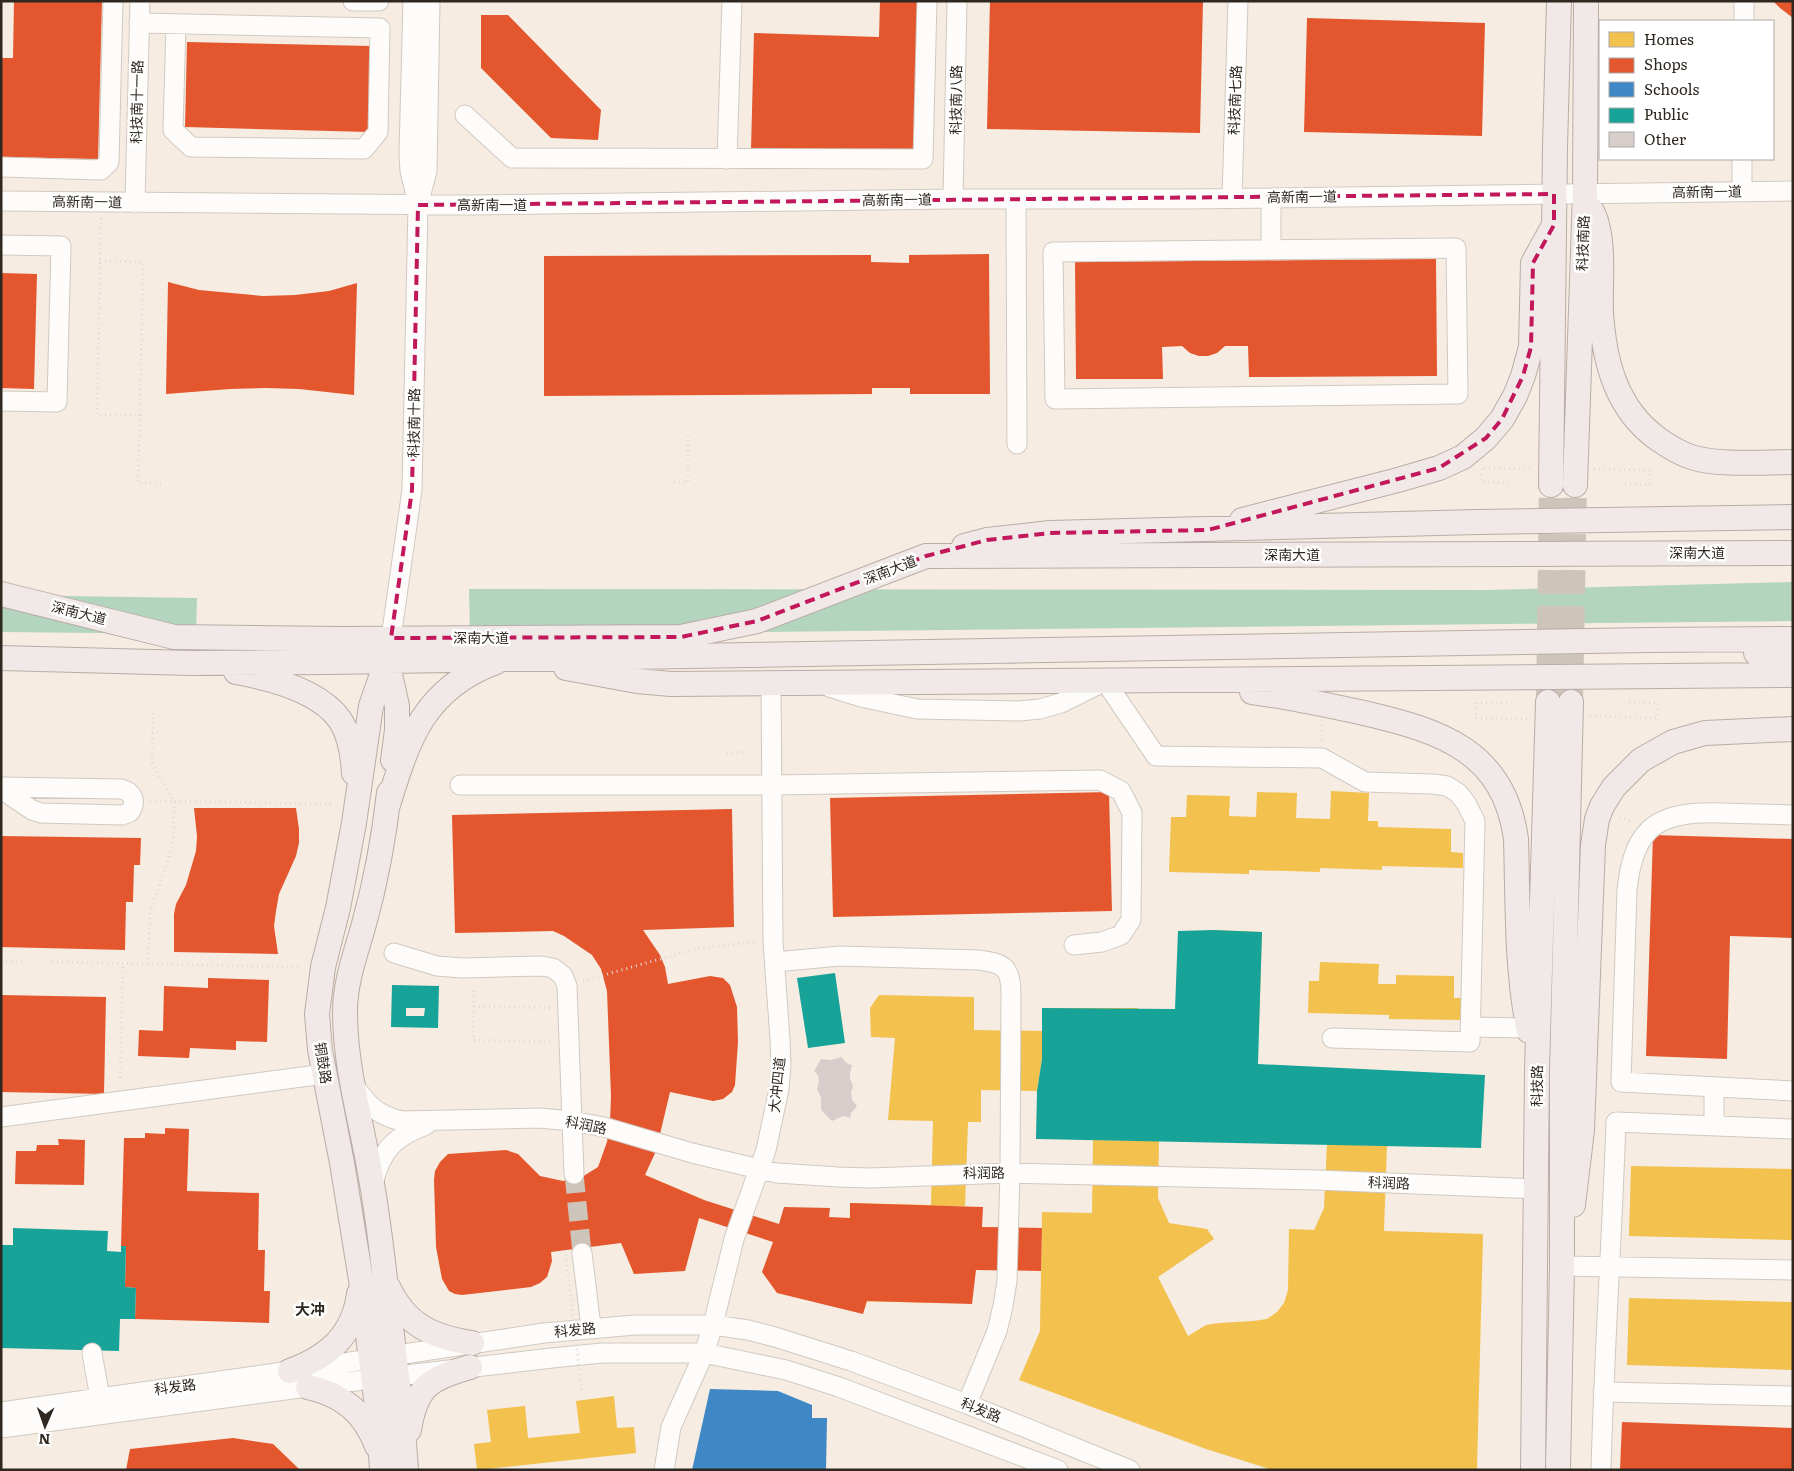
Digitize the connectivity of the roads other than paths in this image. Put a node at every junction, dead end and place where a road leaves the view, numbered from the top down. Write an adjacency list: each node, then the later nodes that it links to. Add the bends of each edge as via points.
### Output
1 (113, 1): 20 (street, via 109,162 101,170)
2 (140, 1): 15 (street, 科技南十一路)
3 (353, 1): 4 (street)
4 (379, 1)
5 (413, 1): 31 (street, 科技南十路, via 409,153)
6 (430, 1): 31 (street, 科技南十路, via 427,171)
7 (732, 1): 18 (street)
8 (927, 1): 18 (street, via 923,159)
9 (958, 1): 27 (street, 科技南八路)
10 (1238, 1): 25 (street, 科技南七路)
11 (1559, 1): 24 (main road, 科技南路)
12 (1586, 1): 23 (main road, 科技南路)
13 (1744, 1): 14 (street)
14 (1744, 20)
15 (140, 23): 16 (street); 30 (street, 科技南十一路)
16 (176, 24): 16 (street, via 380,28 378,132 364,149 191,146 174,130)
17 (465, 115): 18 (street, via 512,158)
18 (727, 159)
19 (1742, 160): 21 (street)
20 (1, 167)
21 (1742, 191): 22 (street, 高新南一道); 23 (street, 高新南一道)
22 (1793, 191)
23 (1585, 193): 24 (street, 高新南一道); 37 (main road, via 1600,241 1601,313 1607,359 1622,400 1636,419 1668,447 1691,457 1713,461); 39 (main road, 科技南路)
24 (1554, 194): 26 (street, 高新南一道); 32 (main road, 科技南路)
25 (1232, 198): 26 (street, 高新南一道); 28 (street, 高新南一道)
26 (1271, 198): 34 (street)
27 (953, 199): 28 (street, 高新南一道); 31 (street, 高新南一道)
28 (1016, 199): 36 (street)
29 (1, 201): 30 (street, 高新南一道)
30 (135, 203): 31 (street, 高新南一道)
31 (418, 205): 49 (street, 科技南十路, via 412,490)
32 (1554, 225): 38 (main road, 科技南路); 41 (main road, via 1533,264 1530,347 1523,376 1502,419 1486,438 1463,456 1439,468)
33 (1, 245): 35 (street, via 61,246 57,402)
34 (1271, 250): 34 (street, via 1456,248 1458,394 1055,399 1053,252)
35 (1, 401)
36 (1017, 444)
37 (1793, 462)
38 (1551, 485)
39 (1575, 485)
40 (1793, 517): 41 (main road)
41 (1208, 530): 45 (main road, via 1050,533 987,540)
42 (1793, 539): 43 (main road)
43 (1726, 553): 44 (main road, 深南大道); 45 (main road, 深南大道)
44 (1793, 553)
45 (926, 556): 49 (main road, 深南大道, via 757,621 681,637)
46 (1, 594): 49 (main road, 深南大道, via 174,637)
47 (1793, 639): 48 (main road, 深南大道)
48 (1648, 640): 50 (main road); 52 (main road, 深南大道)
49 (389, 649): 52 (main road, 深南大道); 53 (main road, 深南大道, via 317,662); 62 (main road, 铜鼓路, via 397,730); 64 (main road, 铜鼓路, via 371,706)
50 (1793, 657)
51 (1, 658): 53 (main road, 深南大道)
52 (518, 658): 57 (main road, via 654,683); 62 (main road, via 479,668 433,704 409,743)
53 (192, 662): 64 (main road, via 275,681 298,690 333,712 347,735 351,749)
54 (1793, 675): 56 (main road)
55 (1105, 681): 56 (main road); 57 (main road); 68 (street, via 1156,756 1322,758 1365,782 1433,784 1447,786 1458,794 1475,821)
56 (1170, 681): 69 (main road, via 1312,701 1407,724 1461,747 1480,761 1495,779 1513,818 1520,972)
57 (771, 683): 60 (street, 大冲四道)
58 (1793, 729): 87 (main road, via 1705,733 1673,742 1641,760 1614,787 1602,806 1593,845 1582,1130)
59 (460, 785): 60 (street)
60 (772, 785): 65 (street, via 1100,780 1121,791 1132,813 1132,920 1120,935 1102,942); 67 (street, 大冲四道, via 773,941)
61 (1, 788): 61 (street, via 121,789 130,792 134,806 122,815 41,812 32,810)
62 (387, 808): 73 (main road, 铜鼓路, via 375,880 346,991 346,1039)
63 (1793, 815): 74 (street, via 1696,812 1676,815 1648,831 1636,848 1629,869 1621,1082)
64 (355, 817): 72 (main road, 铜鼓路, via 318,1000)
65 (1074, 945)
66 (394, 953): 78 (street, via 437,966 541,966 553,968 563,976 567,986)
67 (776, 962): 81 (street, 大冲四道, via 781,1065 771,1131); 82 (street, via 863,956 978,960 998,963 1005,968 1011,982)
68 (1470, 1027): 69 (street); 70 (street, via 1470,1042)
69 (1528, 1028): 71 (main road)
70 (1332, 1038)
71 (1537, 1069): 85 (main road, 科技路); 87 (main road, 科技路, via 1569,707)
72 (324, 1074): 76 (street); 90 (main road, 铜鼓路)
73 (352, 1083): 77 (street, 科润路, via 373,1110 381,1114 402,1121); 84 (main road, 铜鼓路)
74 (1714, 1088): 75 (street); 79 (street)
75 (1793, 1091)
76 (1, 1118)
77 (439, 1120): 78 (street, 科润路, via 539,1118); 84 (street, via 404,1134 393,1143 383,1155)
78 (572, 1121): 81 (street, 科润路); 83 (street)
79 (1714, 1126): 80 (street); 88 (street, via 1616,1122)
80 (1793, 1128)
81 (759, 1169): 82 (street, 科润路, via 870,1178); 92 (street, 大冲四道, via 734,1239)
82 (1010, 1173): 85 (street, 科润路); 104 (street, via 1007,1281 1003,1306 997,1331)
83 (574, 1174)
84 (373, 1186): 91 (main road, 铜鼓路)
85 (1537, 1189): 112 (main road, 科技路)
86 (574, 1251): 93 (street)
87 (1562, 1266): 88 (street); 113 (main road, 科技路)
88 (1610, 1266): 89 (street); 101 (street)
89 (1793, 1270)
90 (360, 1280): 97 (main road, 铜鼓路); 99 (main road, via 354,1315 343,1336 321,1357)
91 (385, 1281): 94 (main road, via 393,1298 416,1324 444,1338); 97 (main road, 铜鼓路)
92 (713, 1325): 93 (street, 科发路); 96 (street, 大冲四道); 104 (street, 科发路, via 748,1330 808,1346)
93 (591, 1327): 94 (street, 科发路)
94 (472, 1343): 97 (street, 科发路)
95 (92, 1353): 103 (street)
96 (704, 1353): 98 (street, 科发路, via 602,1353); 109 (street, 大冲四道, via 671,1427); 110 (street, 科发路, via 786,1370 839,1387)
97 (384, 1367): 98 (street, 科发路); 99 (street, 科发路); 100 (street, 科发路); 107 (main road, 铜鼓路); 108 (main road, 铜鼓路)
98 (470, 1367): 107 (main road, via 447,1373 419,1394 411,1415)
99 (290, 1371): 103 (street, 科发路)
100 (308, 1387): 106 (street, 科发路); 108 (main road, via 332,1394 348,1404 374,1437)
101 (1603, 1392): 102 (street); 114 (street)
102 (1793, 1396)
103 (100, 1398): 105 (street, 科发路)
104 (967, 1404): 111 (street, 科发路)
105 (1, 1412)
106 (1, 1428)
107 (405, 1460)
108 (381, 1463)
109 (664, 1470)
110 (1058, 1470)
111 (1130, 1470)
112 (1533, 1470)
113 (1558, 1470)
114 (1601, 1470)

